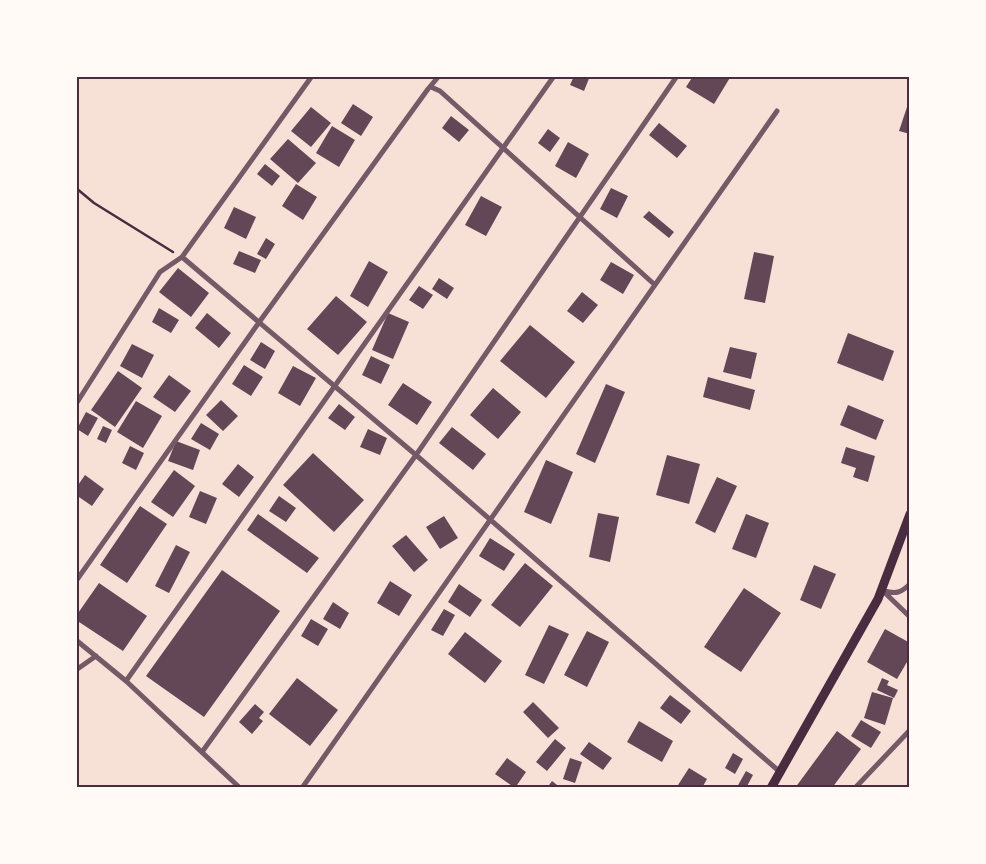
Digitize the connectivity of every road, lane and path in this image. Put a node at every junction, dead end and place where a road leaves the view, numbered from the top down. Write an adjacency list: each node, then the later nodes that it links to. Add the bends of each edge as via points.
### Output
1 (312, 76): 10 (street)
2 (439, 76): 5 (street)
3 (554, 76): 7 (street)
4 (677, 76): 9 (street)
5 (431, 87): 7 (street, via 440,91); 12 (street)
6 (777, 111): 11 (street)
7 (504, 149): 9 (street); 13 (street)
8 (76, 188): 10 (path, via 94,203)
9 (580, 218): 11 (street); 15 (street)
10 (182, 257): 12 (street); 14 (street, via 160,272)
11 (654, 285): 17 (street)
12 (260, 321): 13 (street); 18 (street)
13 (334, 387): 15 (street); 25 (street)
14 (76, 404)
15 (416, 455): 17 (street); 27 (street)
16 (910, 514): 20 (main road)
17 (490, 519): 28 (street); 30 (street)
18 (76, 581)
19 (910, 584): 20 (street, via 895,594)
20 (882, 590): 21 (street); 28 (main road)
21 (910, 617)
22 (76, 640): 23 (street)
23 (96, 656): 24 (street); 25 (street)
24 (76, 670)
25 (126, 681): 27 (street)
26 (910, 730): 32 (street)
27 (202, 752): 29 (street)
28 (780, 772): 31 (main road)
29 (240, 788)
30 (302, 788)
31 (772, 788)
32 (855, 788)

